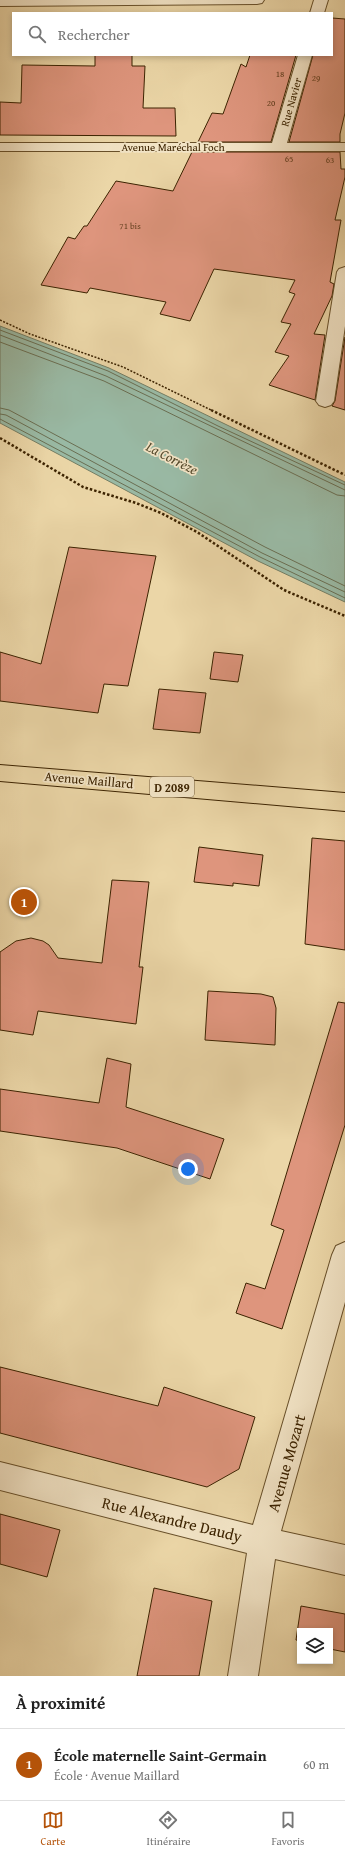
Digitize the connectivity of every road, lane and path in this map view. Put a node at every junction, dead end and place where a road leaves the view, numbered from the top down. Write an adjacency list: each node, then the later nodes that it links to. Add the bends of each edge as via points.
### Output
1 (257, 0): 3 (street)
2 (320, 0): 4 (street)
3 (0, 2)
4 (317, 12)
5 (305, 56): 8 (street, Rue Navier)
6 (0, 147): 8 (street, Avenue Maréchal Foch)
7 (345, 147): 8 (street, Avenue Maréchal Foch)
8 (278, 148)
9 (345, 272): 11 (street)
10 (0, 320): 13 (path, via 30,334 123,367)
11 (325, 401)
12 (0, 438): 14 (path, via 83,487 161,513 197,532 284,590)
13 (345, 475)
14 (345, 616)
15 (0, 773): 16 (main road, Avenue Maillard / D 2089)
16 (345, 802)
17 (345, 1254): 19 (street, Avenue Mozart)
18 (0, 1476): 19 (street, Rue Alexandre Daudy)
19 (263, 1542): 20 (street, Rue Alexandre Daudy); 21 (street, Avenue Mozart)
20 (345, 1560)
21 (243, 1676)

